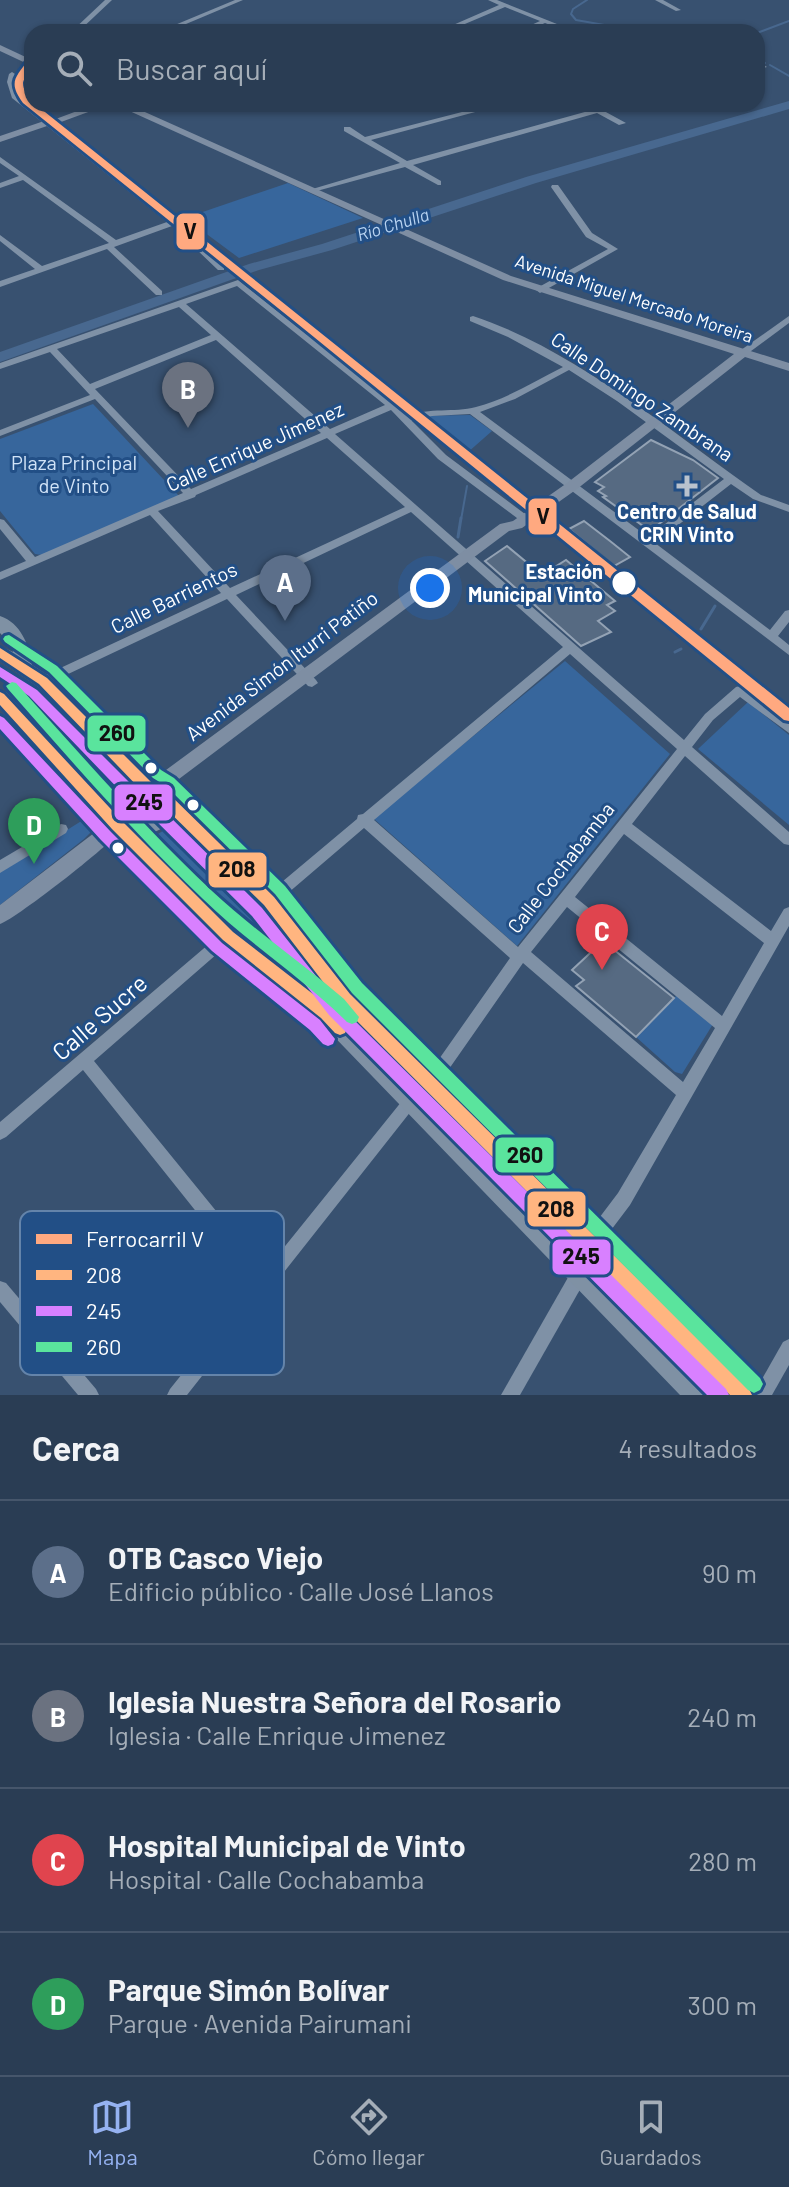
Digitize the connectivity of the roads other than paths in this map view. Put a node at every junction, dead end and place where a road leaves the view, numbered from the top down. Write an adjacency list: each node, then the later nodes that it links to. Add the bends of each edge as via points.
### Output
1 (99, 0): 9 (street)
2 (109, 0): 10 (street)
3 (240, 0): 11 (street)
4 (491, 0): 6 (street)
5 (658, 0): 7 (street)
6 (505, 5): 8 (street); 12 (street)
7 (678, 10)
8 (545, 21): 13 (street); 14 (street)
9 (73, 24)
10 (83, 24)
11 (181, 24)
12 (459, 24)
13 (538, 24)
14 (553, 24)
15 (0, 48): 16 (main road)
16 (24, 58)
17 (12, 74): 18 (street, via 14,97)
18 (24, 105)
19 (33, 112): 26 (street)
20 (82, 112): 25 (main road)
21 (138, 112): 37 (main road, Avenida Miguel Mercado Moreira)
22 (470, 112): 30 (street)
23 (593, 112): 32 (street)
24 (603, 112): 27 (street)
25 (58, 120): 26 (street)
26 (47, 123): 29 (main road); 38 (street)
27 (622, 123)
28 (347, 129): 30 (street)
29 (0, 139)
30 (365, 139): 32 (street)
31 (0, 159): 33 (street)
32 (406, 164): 34 (street); 37 (street)
33 (24, 177): 35 (street); 40 (street)
34 (438, 183)
35 (0, 186)
36 (555, 187): 44 (street, via 589,235 614,249)
37 (313, 190): 44 (main road, Avenida Miguel Mercado Moreira)
38 (173, 223): 40 (street); 41 (street)
39 (0, 237): 42 (street)
40 (111, 244): 42 (street); 45 (street)
41 (221, 268)
42 (42, 270): 43 (street)
43 (0, 284)
44 (540, 290): 51 (main road, Avenida Miguel Mercado Moreira)
45 (159, 293)
46 (180, 303): 49 (street); 50 (street); 56 (street, via 238,283)
47 (473, 319): 53 (street, Calle Domingo Zambrana, via 511,332)
48 (789, 319): 51 (street, Avenida Simón Iturri Patiño)
49 (217, 336): 55 (street); 61 (street)
50 (52, 349): 52 (street); 55 (street)
51 (744, 352): 54 (main road, Avenida Miguel Mercado Moreira); 59 (main road, Avenida Simón Iturri Patiño)
52 (0, 366)
53 (569, 367): 57 (street); 59 (street, Calle Domingo Zambrana)
54 (789, 367)
55 (92, 392): 60 (street); 64 (street)
56 (392, 406): 58 (street); 61 (street, Calle Enrique Jimenez)
57 (472, 411): 58 (street, via 420,413); 63 (street)
58 (407, 420): 69 (street, via 442,457)
59 (651, 424): 62 (street, Calle Domingo Zambrana); 63 (main road, Avenida Simón Iturri Patiño)
60 (0, 433)
61 (327, 435): 64 (street, Calle Enrique Jimenez); 65 (street)
62 (730, 479): 66 (street, Calle Domingo Zambrana); 70 (street)
63 (572, 485): 69 (main road, Avenida Simón Iturri Patiño); 70 (street)
64 (191, 495): 67 (street, Calle Enrique Jimenez)
65 (409, 509): 71 (street); 74 (street, Calle Barrientos)
66 (789, 509)
67 (153, 512): 72 (street, Calle Enrique Jimenez); 74 (street)
68 (0, 522): 72 (street)
69 (521, 522): 71 (main road, Avenida Simón Iturri Patiño, via 514,533)
70 (649, 542): 77 (street)
71 (469, 560): 78 (street); 82 (main road, Avenida Simón Iturri Patiño)
72 (33, 562): 73 (street, Calle Enrique Jimenez)
73 (0, 576)
74 (227, 592): 82 (street); 83 (street, Calle Barrientos)
75 (789, 614): 77 (street)
76 (0, 622): 81 (highway, via 20,644)
77 (771, 637): 79 (street)
78 (569, 648): 86 (street); 88 (street)
79 (789, 651)
80 (0, 652): 81 (highway)
81 (24, 668): 83 (highway)
82 (309, 679): 87 (main road, Avenida Simón Iturri Patiño)
83 (43, 681): 87 (highway)
84 (1, 700): 89 (highway)
85 (789, 728): 86 (street, Calle Cochabamba, via 740,690)
86 (684, 749): 90 (street, Calle Cochabamba); 92 (street)
87 (157, 794): 89 (highway, via 133,788 120,795 112,805); 89 (highway, via 164,813 157,823 145,829); 95 (highway)
88 (363, 819): 95 (street); 100 (street)
89 (118, 824): 97 (main road); 98 (highway)
90 (623, 825): 94 (street, Calle Cochabamba); 99 (street)
91 (61, 829): 93 (street)
92 (789, 840)
93 (0, 867)
94 (566, 898): 100 (street, Calle Cochabamba); 101 (street)
95 (269, 901): 103 (highway, via 345,999)
96 (789, 913): 99 (street)
97 (0, 916)
98 (228, 936): 102 (street, Calle Sucre); 105 (highway, via 326,1013)
99 (773, 941): 101 (street)
100 (521, 955): 103 (street, Calle Cochabamba); 104 (street)
101 (723, 1026): 104 (street)
102 (84, 1060): 106 (street, Calle Sucre); 107 (street)
103 (430, 1084): 108 (highway)
104 (686, 1094): 108 (street, via 624,1199)
105 (411, 1101): 109 (street); 110 (highway)
106 (0, 1132)
107 (206, 1211)
108 (590, 1244): 120 (highway)
109 (284, 1258)
110 (580, 1273): 118 (street); 119 (highway)
111 (0, 1289): 112 (street)
112 (20, 1313)
113 (789, 1348): 121 (street)
114 (73, 1375): 116 (street)
115 (192, 1375): 117 (street)
116 (90, 1395)
117 (176, 1395)
118 (510, 1395)
119 (698, 1395)
120 (743, 1395)
121 (762, 1395)

